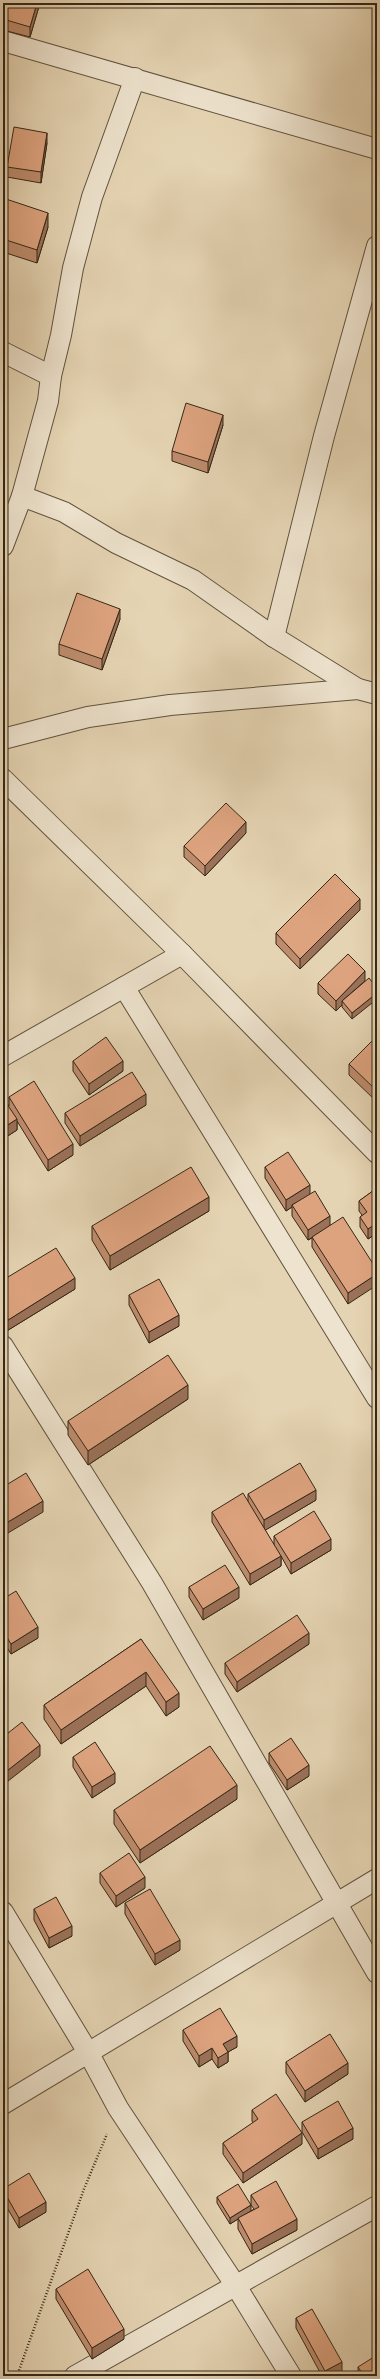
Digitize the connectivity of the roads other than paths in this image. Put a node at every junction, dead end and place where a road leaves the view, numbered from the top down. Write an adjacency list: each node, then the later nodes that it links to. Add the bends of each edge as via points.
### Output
1 (3, 41): 2 (street)
2 (135, 78): 3 (street); 6 (street, via 92,197)
3 (377, 149)
4 (377, 246): 9 (street, via 326,428)
5 (3, 352): 6 (street)
6 (51, 376): 7 (street, via 48,401)
7 (22, 496): 8 (street); 9 (street, via 64,512 116,543 193,580)
8 (3, 546)
9 (274, 637): 10 (street)
10 (368, 692): 11 (street, via 170,705 88,716)
11 (3, 738)
12 (3, 779): 13 (street)
13 (182, 954): 14 (street); 16 (street)
14 (124, 987): 15 (street); 18 (street)
15 (3, 1056)
16 (377, 1153)
17 (3, 1346): 20 (street, via 152,1583)
18 (377, 1398)
19 (377, 1879): 20 (street)
20 (336, 1903): 22 (street); 23 (street)
21 (3, 1912): 23 (street)
22 (377, 1973)
23 (89, 2054): 24 (street); 26 (street, via 118,2108)
24 (3, 2104)
25 (377, 2206): 26 (street)
26 (236, 2286): 27 (street); 28 (street)
27 (75, 2376)
28 (291, 2376)

